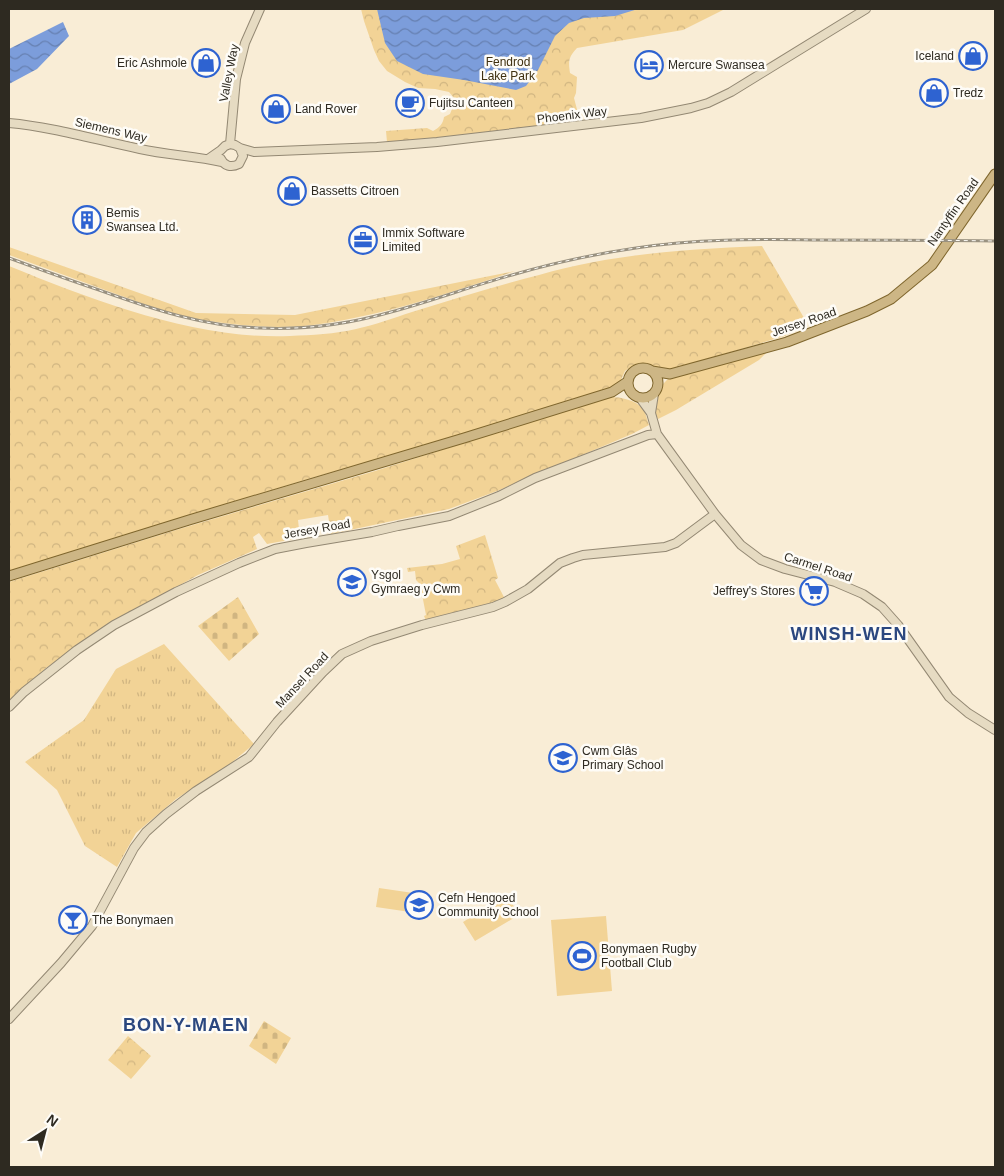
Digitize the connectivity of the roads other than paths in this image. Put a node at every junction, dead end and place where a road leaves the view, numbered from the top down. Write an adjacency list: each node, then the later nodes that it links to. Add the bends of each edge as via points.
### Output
1 (260, 9): 4 (street, Valley Way, via 245,43 236,79)
2 (866, 9): 7 (street, Phoenix Way, via 732,92 691,108 641,118 437,142)
3 (9, 123): 8 (street, Siemens Way, via 68,132 142,150)
4 (230, 144): 5 (street); 6 (street)
5 (240, 148): 7 (street, Phoenix Way); 10 (street)
6 (221, 150): 8 (street); 9 (street)
7 (254, 152): 10 (street)
8 (208, 159): 9 (street, Siemens Way)
9 (222, 162): 10 (street, via 233,167)
10 (241, 162)
11 (995, 174): 12 (main road, Nantyffin Road)
12 (932, 265): 14 (main road, Jersey Road, via 890,299 839,323 783,343)
13 (652, 371): 14 (main road, Jersey Road); 15 (main road, via 638,368 630,374); 16 (main road)
14 (670, 374): 16 (main road, Jersey Road)
15 (627, 382): 17 (main road); 18 (main road)
16 (658, 385): 19 (main road)
17 (612, 392): 18 (main road); 24 (main road)
18 (631, 393): 20 (main road)
19 (654, 394): 20 (main road); 21 (street, Carmel Road)
20 (640, 398): 21 (street, Carmel Road)
21 (651, 413): 22 (street, Carmel Road)
22 (657, 434): 23 (street, Carmel Road); 25 (street, Jersey Road, via 536,478 449,516 275,549 239,563 114,625 67,658)
23 (715, 514): 26 (street, Carmel Road, via 741,545 761,560 835,582 863,594 882,607 950,697); 27 (street, Mansel Road, via 676,543 665,547 578,556 560,563 528,589 493,607 405,630 342,654 322,672 249,757 196,791 146,832 92,926)
24 (9, 576)
25 (9, 707)
26 (995, 730)
27 (9, 1019)

